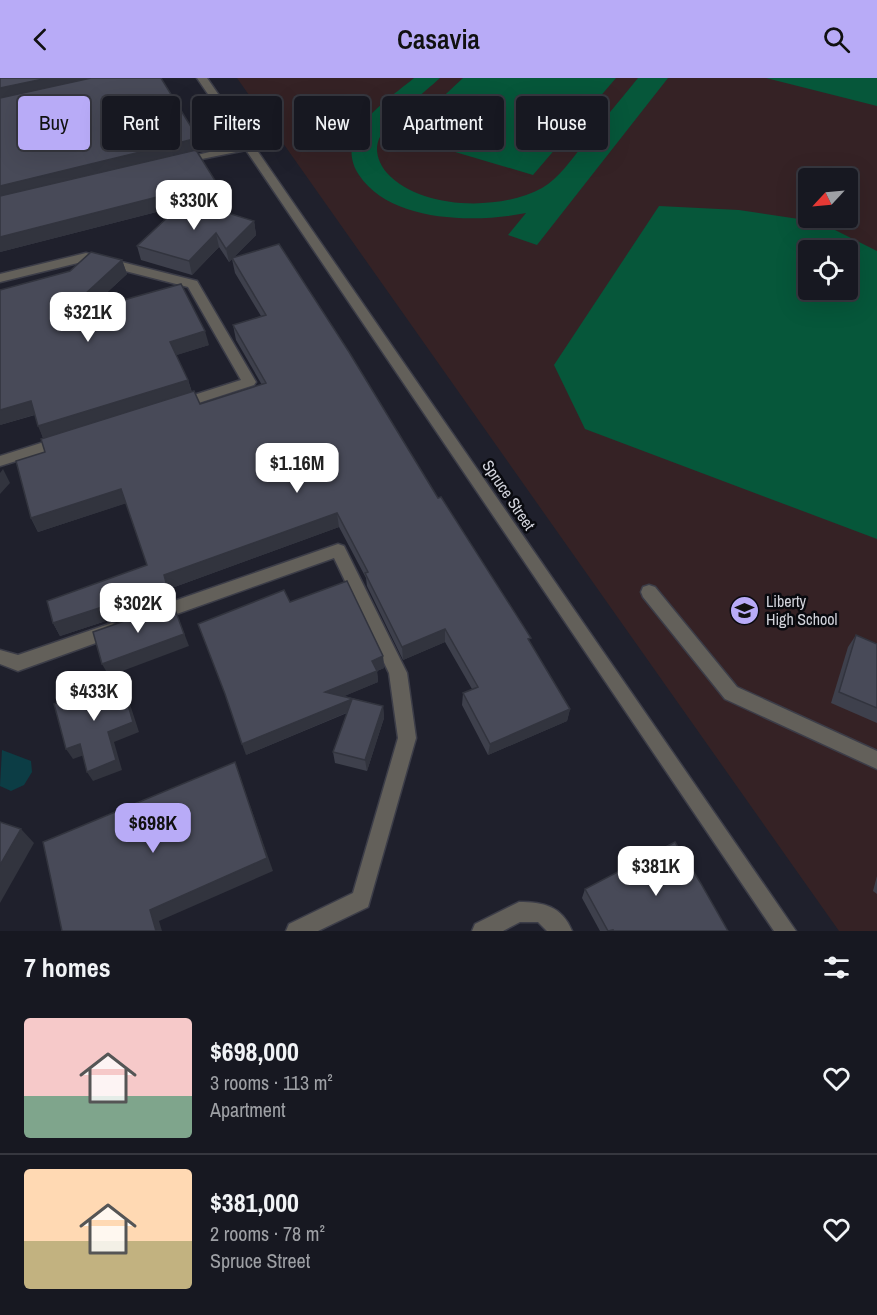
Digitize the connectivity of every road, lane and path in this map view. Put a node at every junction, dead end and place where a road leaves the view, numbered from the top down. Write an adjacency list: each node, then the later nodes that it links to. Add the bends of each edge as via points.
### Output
1 (202, 78): 2 (street, Spruce Street)
2 (214, 96)
3 (232, 150): 5 (street)
4 (252, 150): 16 (street, Spruce Street)
5 (170, 165)
6 (0, 278): 7 (street, via 86,257 193,284 249,382)
7 (161, 410)
8 (73, 437): 9 (street)
9 (0, 461)
10 (649, 592): 12 (street, via 731,693)
11 (0, 657): 13 (street, via 18,663 338,550 398,673 407,738 361,900)
12 (877, 760)
13 (296, 931)
14 (482, 931): 15 (street, via 519,912 542,912)
15 (562, 931)
16 (786, 931)

